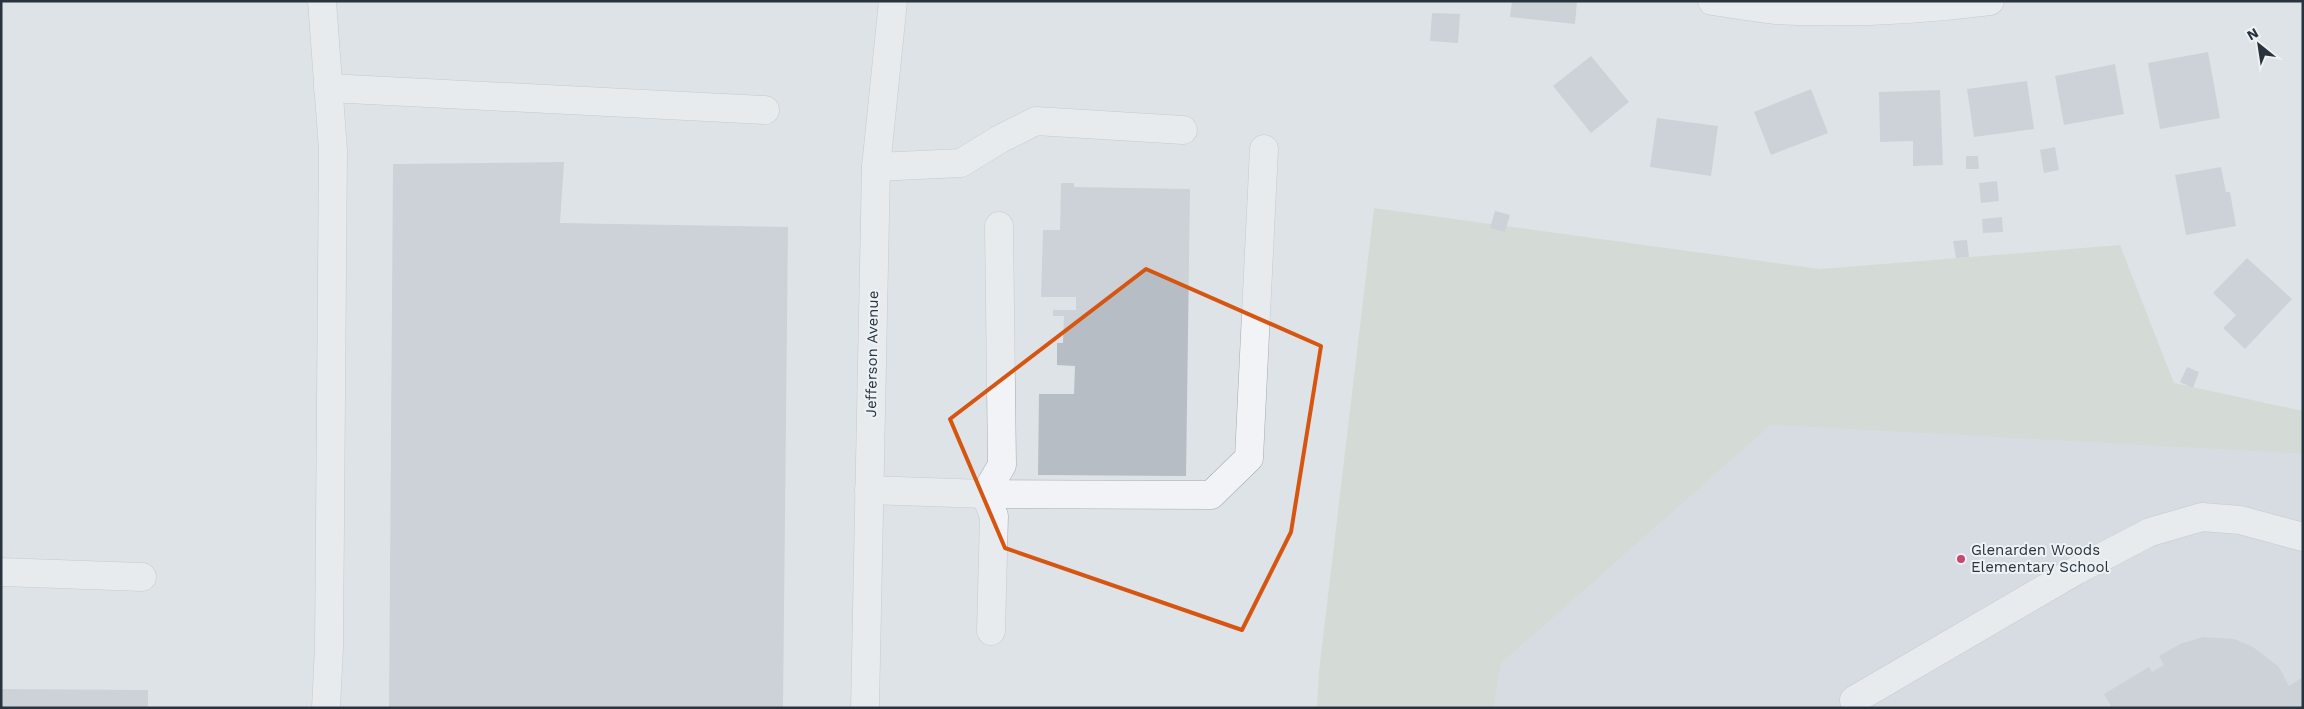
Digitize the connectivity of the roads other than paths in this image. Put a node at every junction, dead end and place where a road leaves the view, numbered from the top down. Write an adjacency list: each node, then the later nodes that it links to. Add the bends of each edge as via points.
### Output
1 (322, 1): 5 (street)
2 (893, 1): 9 (street, Jefferson Avenue)
3 (1712, 1): 4 (street, via 1775,10 1861,12 1933,9)
4 (1990, 1)
5 (328, 88): 6 (street); 18 (street, via 333,150)
6 (765, 110)
7 (1183, 130): 9 (street, via 1036,121 961,163)
8 (1264, 149): 12 (street, via 1249,458 1211,495)
9 (876, 167): 11 (street, Jefferson Avenue)
10 (1000, 226): 12 (street, via 1002,465)
11 (869, 490): 12 (street); 19 (street, Jefferson Avenue)
12 (985, 494): 16 (street, via 994,516)
13 (2303, 537): 17 (street, via 2240,520 2202,517 2150,532 2077,570)
14 (1, 572): 15 (street)
15 (142, 577)
16 (991, 631)
17 (1854, 700)
18 (326, 708)
19 (865, 708)

